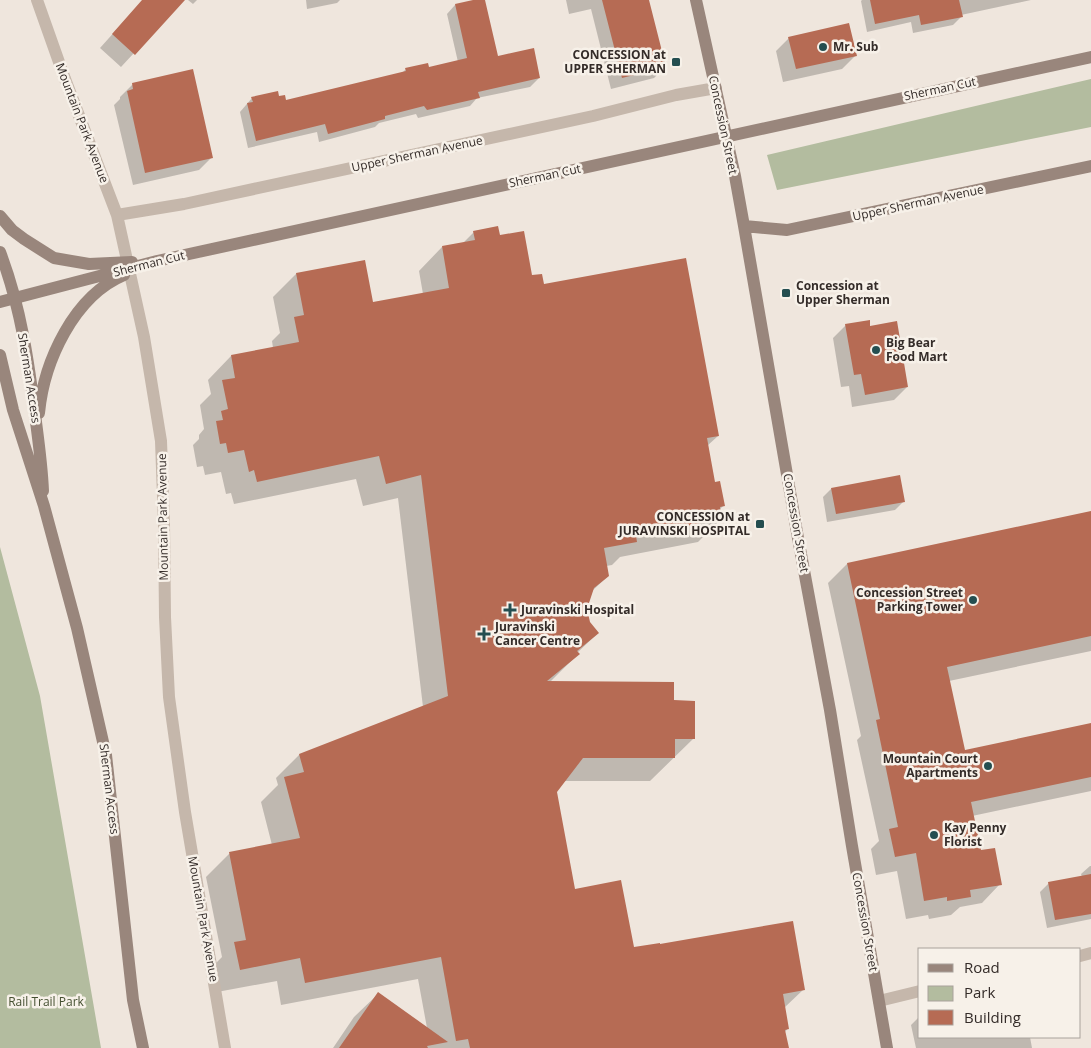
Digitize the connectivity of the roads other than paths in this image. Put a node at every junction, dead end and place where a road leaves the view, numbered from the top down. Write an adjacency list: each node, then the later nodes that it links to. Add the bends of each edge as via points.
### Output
1 (37, 0): 7 (street, Mountain Park Avenue)
2 (696, 0): 4 (main road, Concession Street)
3 (1091, 57): 10 (main road, Sherman Cut)
4 (716, 88): 7 (street, Upper Sherman Avenue); 8 (main road, Concession Street)
5 (1091, 166): 8 (main road, Upper Sherman Avenue, via 788,230)
6 (0, 216): 10 (main road, via 12,230 54,258 89,264)
7 (118, 220): 19 (street, Mountain Park Avenue, via 140,319 161,441 169,697)
8 (744, 226): 17 (main road, Concession Street)
9 (0, 252): 11 (main road, Sherman Access)
10 (157, 261): 11 (main road, Sherman Cut); 14 (main road, via 113,280 91,297 70,323 47,374)
11 (15, 298): 12 (main road, Sherman Cut); 14 (main road, Sherman Access)
12 (0, 302)
13 (0, 355): 15 (main road, Sherman Access, via 13,410)
14 (37, 434): 15 (main road, Sherman Access)
15 (44, 506): 18 (main road, Sherman Access, via 77,628 106,755)
16 (918, 991): 17 (street)
17 (879, 1001): 20 (main road, Concession Street)
18 (142, 1048)
19 (225, 1048)
20 (887, 1048)

